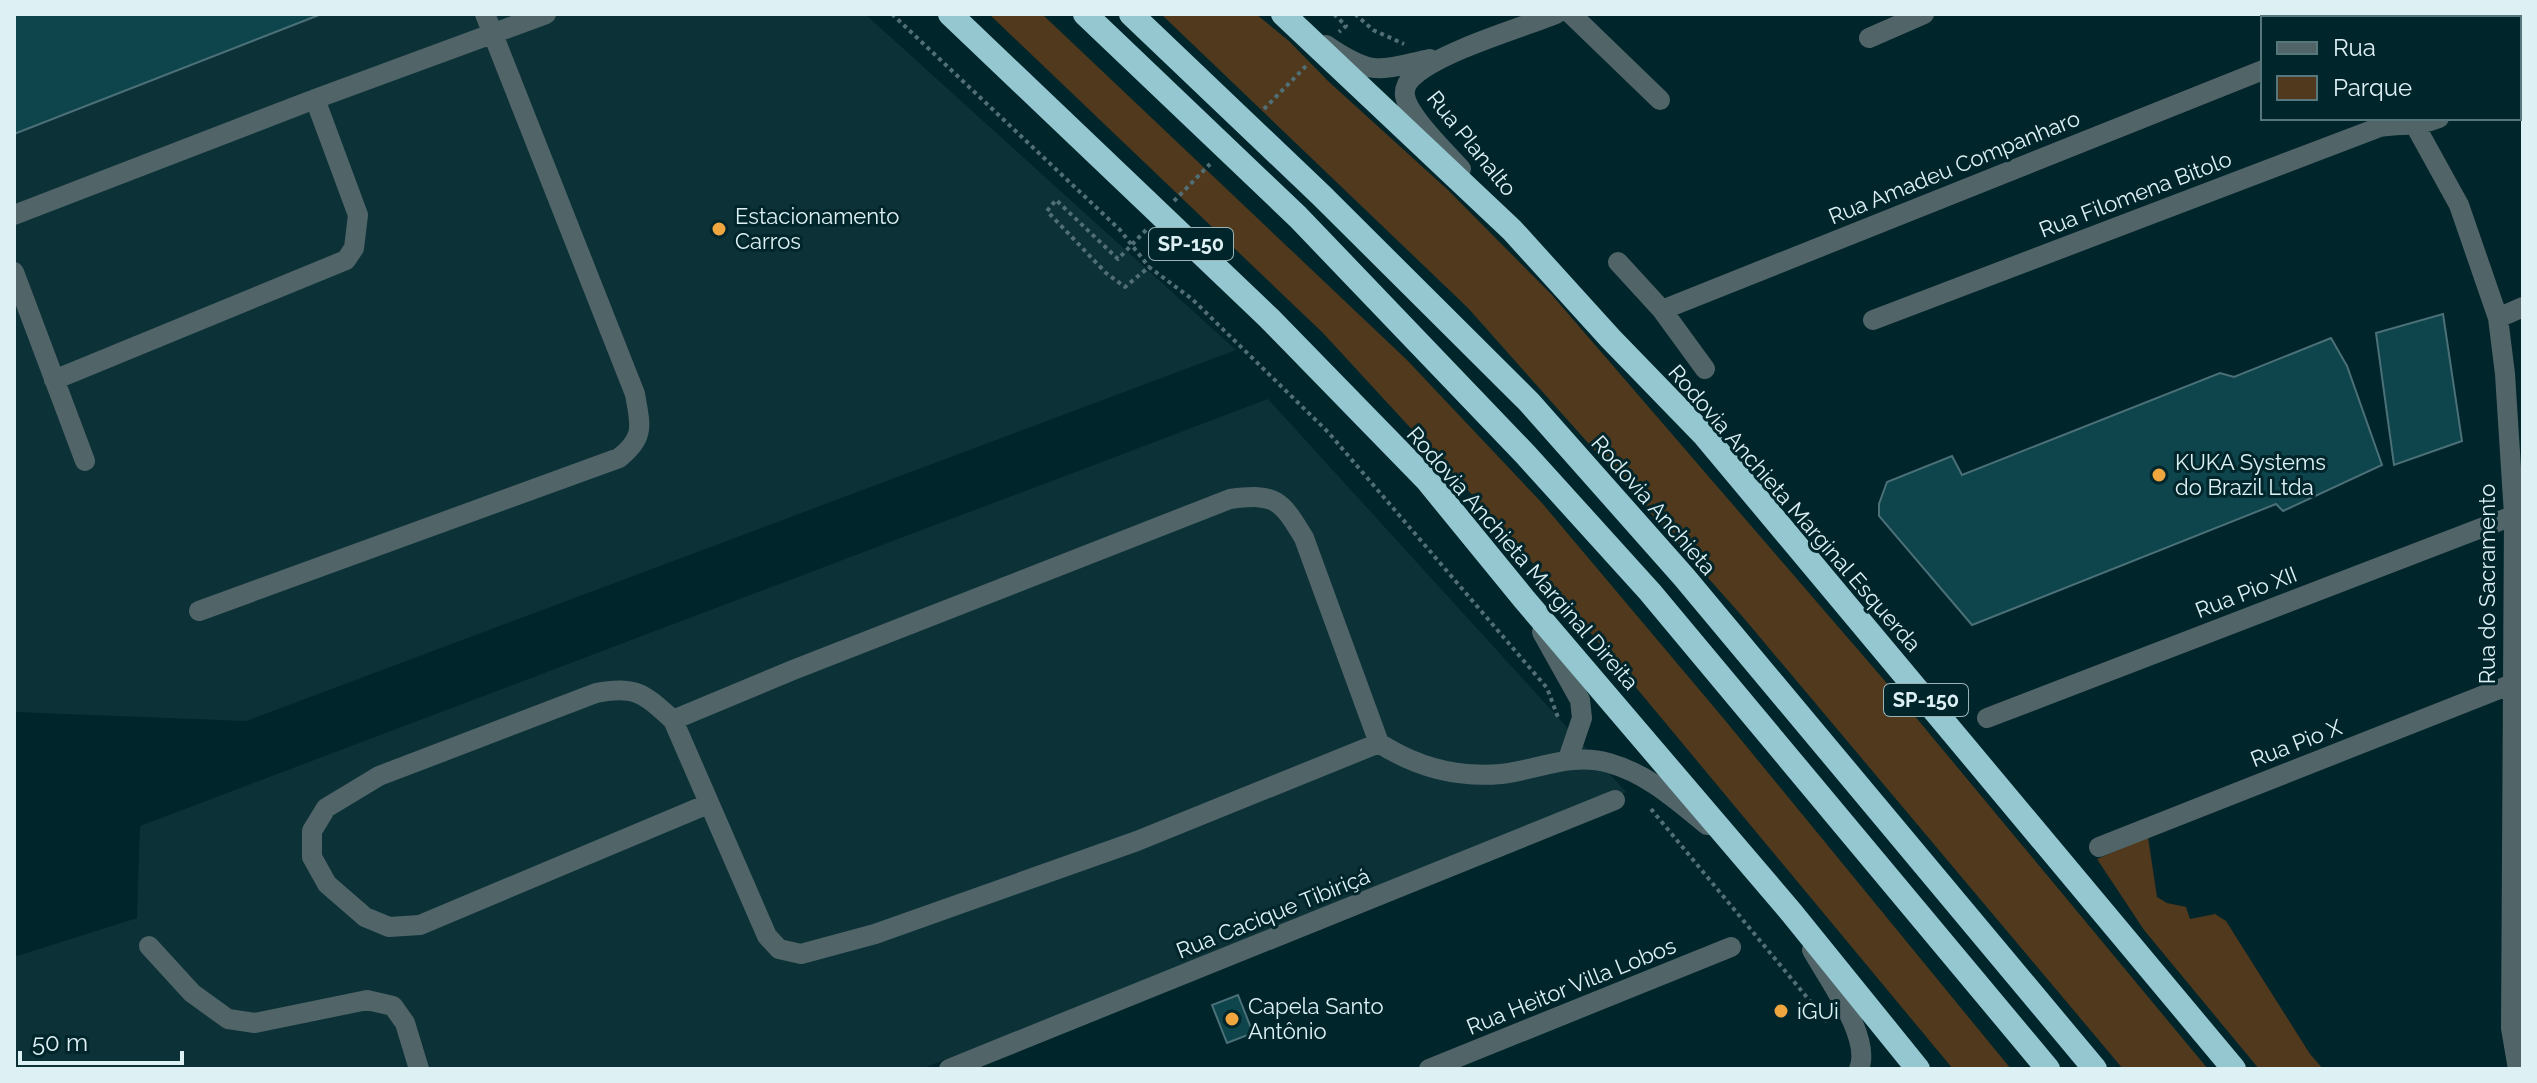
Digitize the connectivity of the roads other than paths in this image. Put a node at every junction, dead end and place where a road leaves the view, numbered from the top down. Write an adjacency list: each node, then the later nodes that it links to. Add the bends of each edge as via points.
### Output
1 (485, 14): 10 (street)
2 (546, 14): 10 (street)
3 (950, 14): 29 (highway, Rodovia Anchieta Marginal Direita / SP-150, via 1269,318 1426,479)
4 (1085, 14): 50 (highway, via 1298,217 1526,455 1650,592)
5 (1131, 14): 51 (highway, Rodovia Anchieta, via 1529,402 1684,577)
6 (1556, 14): 12 (street, Rua Planalto)
7 (1571, 14): 15 (street)
8 (1924, 14): 11 (street)
9 (1287, 18): 12 (street, Rua Planalto, via 1366,68); 18 (highway, Rodovia Anchieta Marginal Esquerda / SP-150)
10 (493, 35): 14 (street); 30 (street, via 635,394 641,430 633,447 619,458)
11 (1869, 38)
12 (1446, 56): 18 (street, Rua Planalto, via 1407,84 1409,107)
13 (2261, 71): 22 (street, Rua Amadeu Companharo)
14 (315, 99): 17 (street); 26 (street, via 358,215 354,248 346,260)
15 (1660, 100)
16 (2414, 122): 23 (street, Rua do Sacramento, via 2459,205); 24 (street, Rua Filomena Bitolo, via 2380,127)
17 (14, 215)
18 (1512, 230): 52 (highway, Rodovia Anchieta Marginal Esquerda / SP-150, via 1705,436)
19 (1618, 262): 22 (street)
20 (14, 272): 26 (street)
21 (2523, 307): 23 (street)
22 (1662, 310): 25 (street)
23 (2498, 318): 28 (street, Rua do Sacramento)
24 (1873, 320)
25 (1705, 369)
26 (54, 380): 27 (street)
27 (85, 461)
28 (2518, 513): 31 (street, Rua do Sacramento); 32 (street, Rua Pio XII)
29 (1524, 599): 36 (street, via 1580,700 1582,718); 40 (highway, Rodovia Anchieta Marginal Direita / SP-150)
30 (199, 611)
31 (2512, 684): 34 (street, Rua do Sacramento); 39 (street, Rua Pio X)
32 (1987, 718)
33 (673, 720): 35 (street, via 1188,515 1230,499 1260,495 1285,507 1304,538); 38 (street); 38 (street, via 645,695 620,688 596,693 352,791 326,808 312,831 312,857 327,884 365,917 389,927 420,925)
34 (2518, 723): 42 (street, Rua do Sacramento)
35 (1379, 743): 36 (street, via 1430,769 1459,773 1501,774); 38 (street, via 1137,841 875,934 801,954 779,949 767,936)
36 (1568, 759): 40 (street, via 1606,761 1632,771)
37 (1615, 800): 46 (street, Rua Cacique Tibiriçá)
38 (708, 804)
39 (2099, 847)
40 (1740, 851): 41 (highway, Rodovia Anchieta Marginal Direita / SP-150)
41 (1791, 912): 48 (street, via 1857,1031 1863,1052); 49 (highway, Rodovia Anchieta Marginal Direita / SP-150)
42 (2517, 933): 53 (street, Rua do Sacramento, via 2511,1028)
43 (149, 946): 45 (street, via 192,993 228,1019 255,1023 367,1000 393,1006 405,1023)
44 (1731, 947): 47 (street, Rua Heitor Villa Lobos)
45 (419, 1069)
46 (949, 1069)
47 (1429, 1069)
48 (1859, 1069)
49 (1918, 1069)
50 (2048, 1069)
51 (2095, 1069)
52 (2234, 1069)
53 (2518, 1069)

